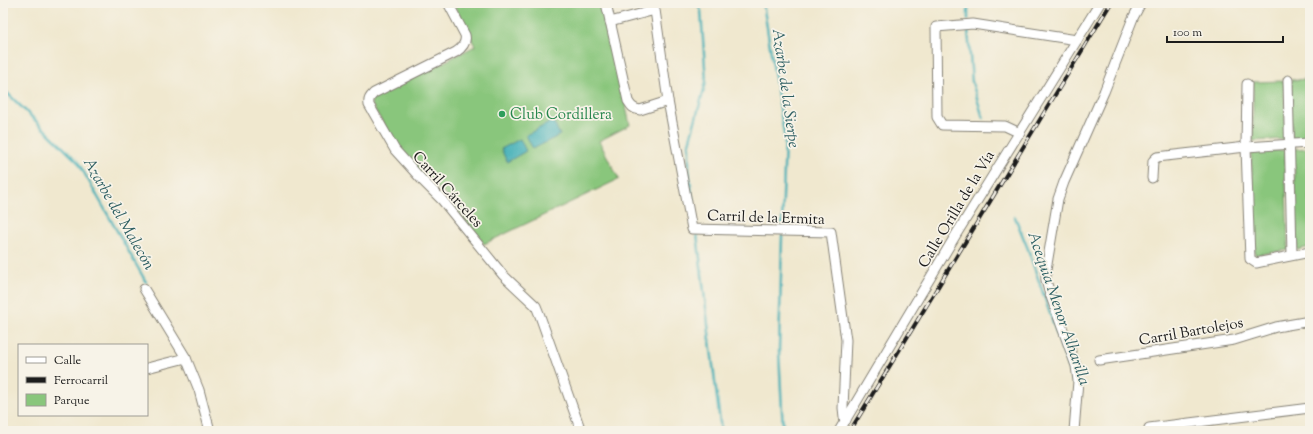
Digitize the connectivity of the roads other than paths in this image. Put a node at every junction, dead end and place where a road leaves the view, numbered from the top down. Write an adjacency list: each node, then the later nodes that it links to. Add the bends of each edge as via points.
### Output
1 (448, 3): 26 (street, Carril Cárceles, via 465,35 464,46 374,92 368,100 369,105 395,150 442,200 503,275 536,306)
2 (606, 3): 5 (street)
3 (1100, 3): 6 (street, Calle Orilla de la Vía)
4 (1141, 3): 28 (street, via 1064,182 1058,199 1047,260 1046,280 1049,291 1076,366 1078,381)
5 (610, 22): 9 (street, via 631,106 635,110 640,110); 9 (street, via 655,10)
6 (1077, 40): 10 (street, Calle Orilla de la Vía); 10 (street, via 973,24 936,27 937,117 942,125 1010,127)
7 (1288, 80): 12 (street)
8 (1247, 84): 13 (street)
9 (668, 101): 23 (street, Carril de la Ermita, via 692,228 832,232 846,340 843,408)
10 (1020, 132): 23 (street, Calle Orilla de la Vía)
11 (1310, 143): 12 (street)
12 (1289, 145): 13 (street); 16 (street)
13 (1246, 147): 14 (street, via 1157,157 1153,161); 16 (street, via 1250,259 1256,263)
14 (1152, 178)
15 (1310, 252): 16 (street)
16 (1292, 255)
17 (144, 289): 19 (street)
18 (1310, 321): 20 (street, Carril Bartolejos, via 1276,326 1234,340)
19 (186, 358): 21 (street); 25 (street, via 199,390)
20 (1099, 360)
21 (148, 368)
22 (1310, 408): 24 (street)
23 (846, 420): 27 (street, Calle Orilla de la Vía)
24 (1149, 428)
25 (210, 431)
26 (582, 431)
27 (839, 431)
28 (1074, 431)

